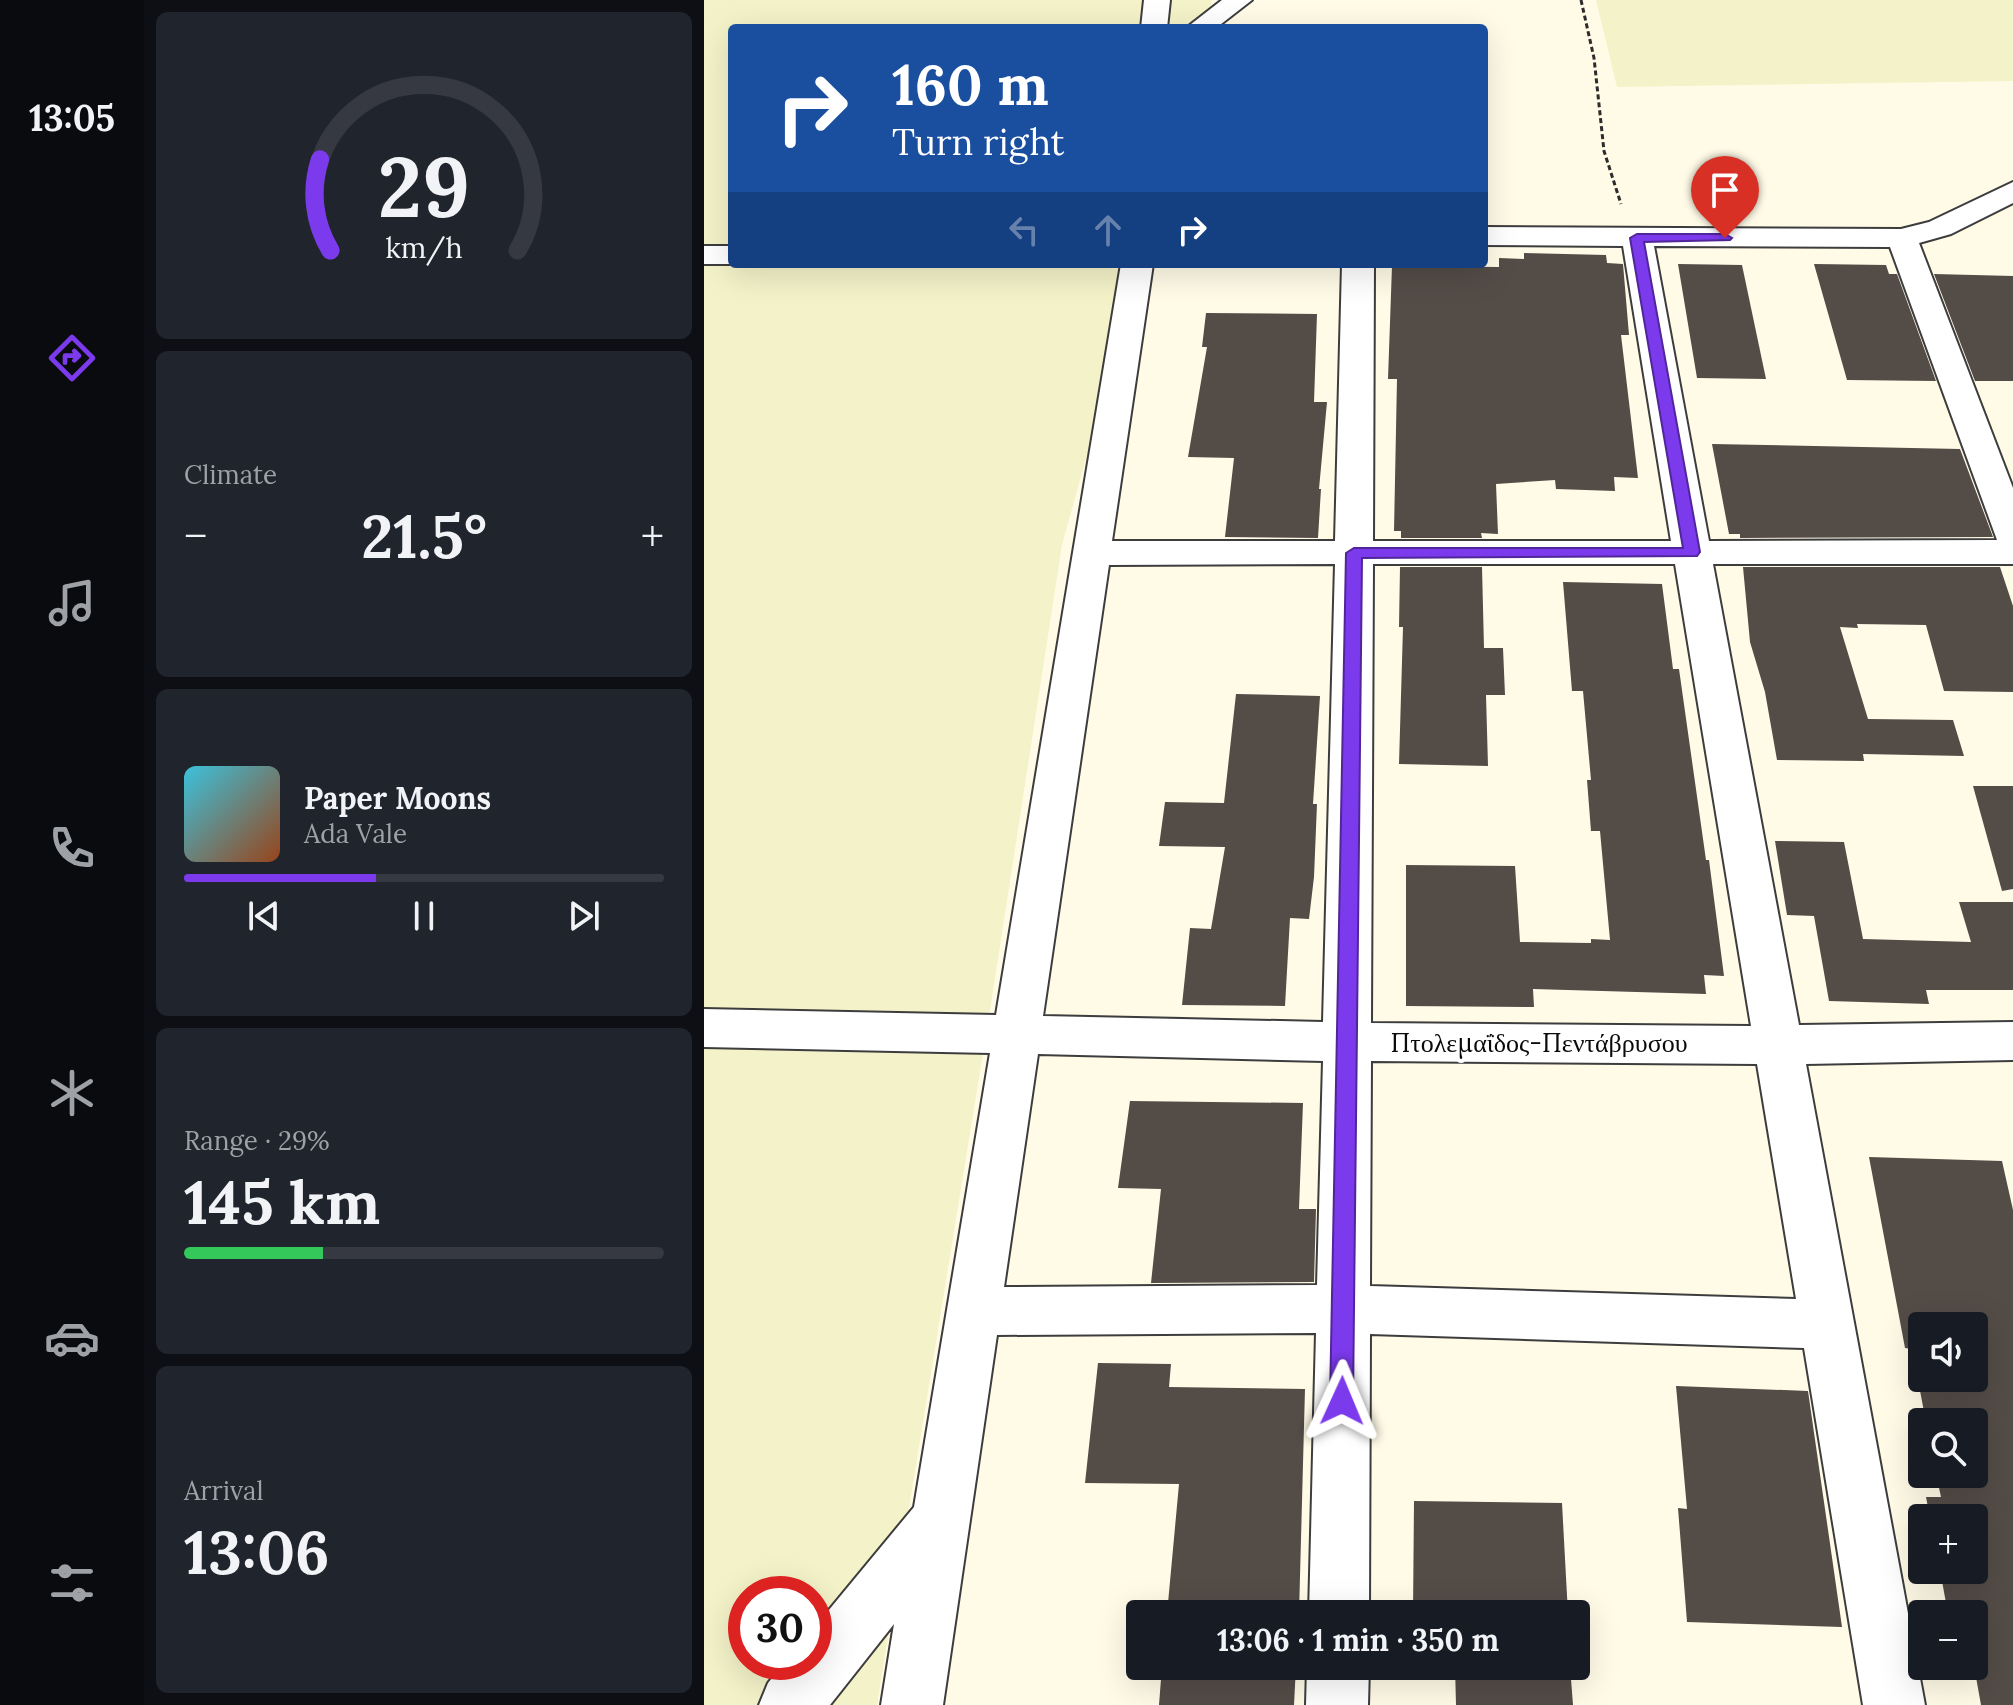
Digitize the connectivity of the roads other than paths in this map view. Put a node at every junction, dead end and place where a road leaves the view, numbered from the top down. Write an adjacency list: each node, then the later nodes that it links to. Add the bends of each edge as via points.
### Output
1 (1157, 0): 3 (street)
2 (1239, 0): 4 (street)
3 (1154, 24)
4 (1205, 24)
5 (2013, 191): 8 (street, via 1940,228)
6 (1488, 236): 7 (street)
7 (1637, 238): 8 (street); 14 (street)
8 (1902, 238): 13 (street)
9 (704, 255): 10 (street)
10 (728, 255)
11 (1136, 268): 16 (street)
12 (1358, 268): 17 (street)
13 (2013, 537)
14 (1692, 552): 15 (street); 17 (street); 22 (street)
15 (2013, 552)
16 (1092, 553): 17 (street); 19 (street)
17 (1354, 553): 21 (street)
18 (704, 1028): 19 (street, Πτολεμαΐδος-Πεντάβρυσου)
19 (1017, 1033): 21 (street, Πτολεμαΐδος-Πεντάβρυσου); 24 (street)
20 (2013, 1041): 22 (street, Πτολεμαΐδος-Πεντάβρυσου)
21 (1347, 1042): 22 (street, Πτολεμαΐδος-Πεντάβρυσου); 23 (street)
22 (1778, 1045): 25 (street)
23 (1343, 1309): 24 (street); 25 (street); 27 (street)
24 (974, 1311): 26 (street)
25 (1827, 1324): 32 (street)
26 (941, 1520): 29 (street); 30 (street)
27 (1339, 1600)
28 (1338, 1680): 31 (street)
29 (790, 1705)
30 (912, 1705)
31 (1337, 1705)
32 (1894, 1705)

